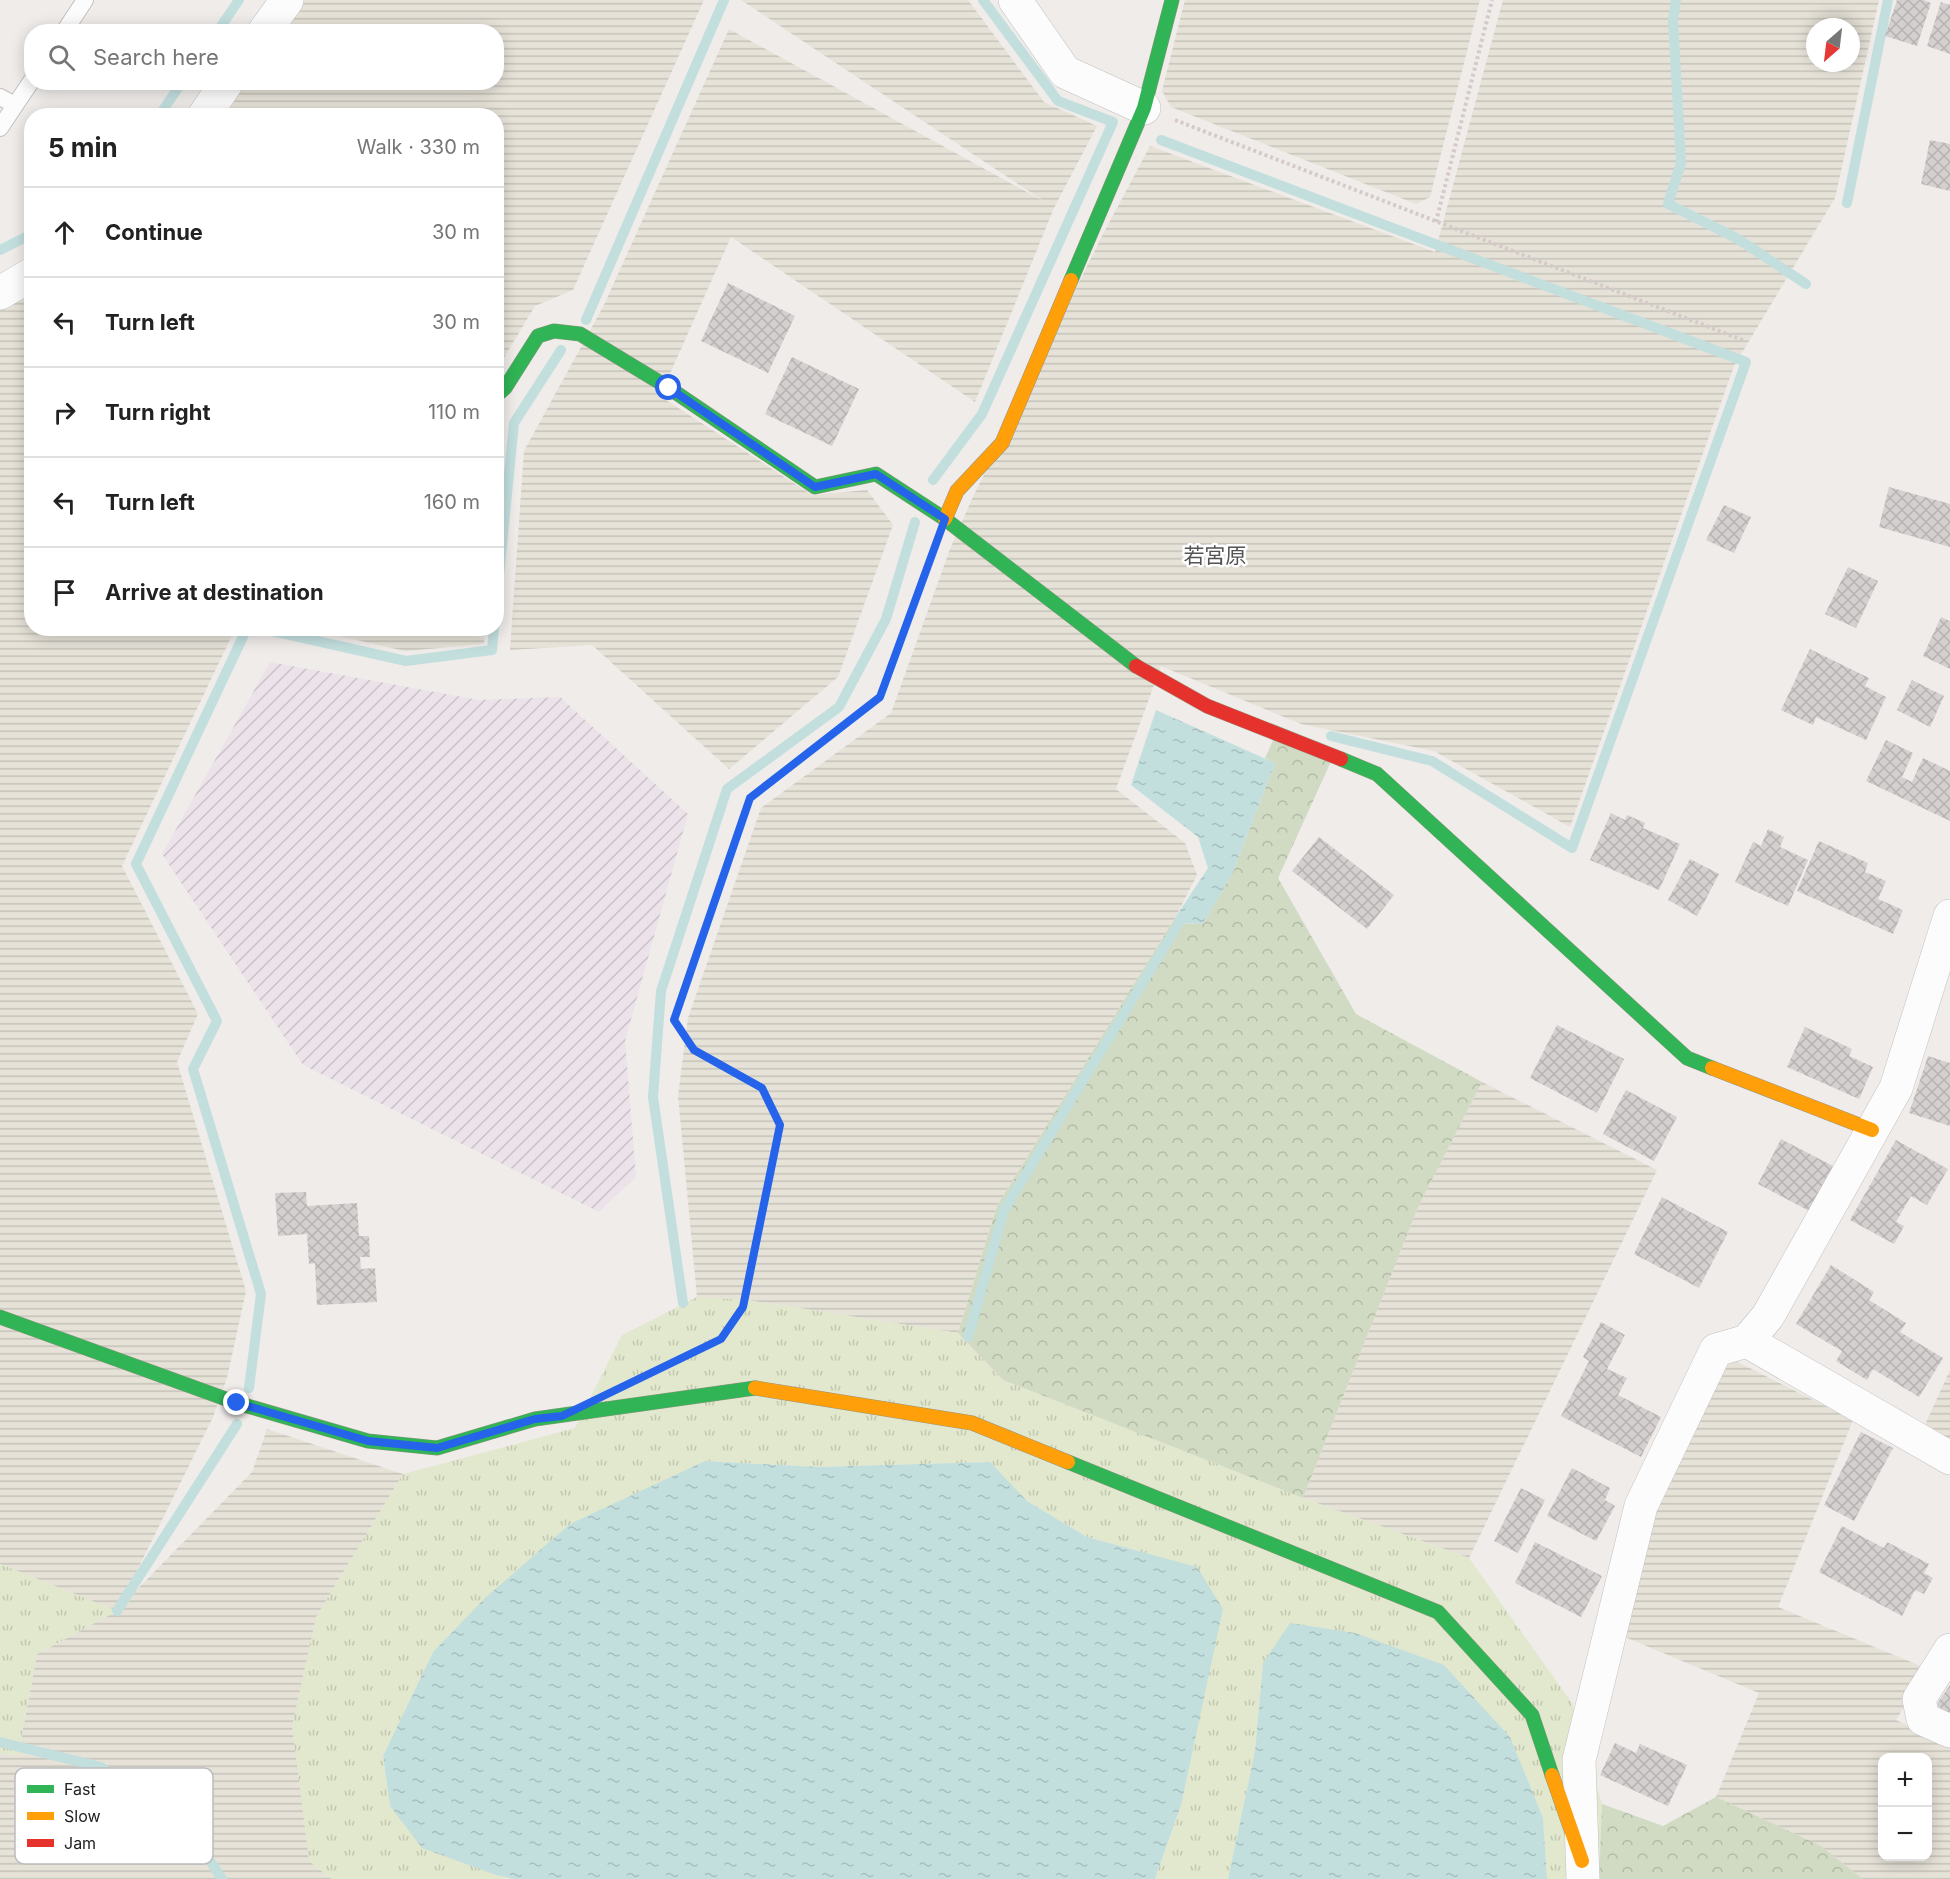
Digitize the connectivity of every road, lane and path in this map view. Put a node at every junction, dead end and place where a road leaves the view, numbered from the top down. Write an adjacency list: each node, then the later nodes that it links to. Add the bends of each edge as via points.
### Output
1 (85, 0): 6 (lane)
2 (287, 0): 7 (street)
3 (1015, 0): 12 (street, via 1065,72)
4 (1173, 0): 12 (street)
5 (1492, 0): 14 (path)
6 (69, 24)
7 (270, 24)
8 (24, 87): 10 (lane)
9 (222, 90): 11 (street)
10 (8, 101): 13 (lane)
11 (209, 108)
12 (1144, 108): 14 (path); 19 (street, via 1002,443 957,491)
13 (0, 128)
14 (1436, 222): 17 (path)
15 (24, 279): 16 (street)
16 (0, 293)
17 (1745, 341)
18 (504, 389): 19 (street, via 538,336 554,332 580,334 669,388 815,487 876,474)
19 (945, 519): 21 (street, via 1134,665 1207,706 1377,774 1687,1058); 24 (path, via 880,697 750,798 674,1020 694,1050 762,1088 780,1125 743,1307 721,1339)
20 (1950, 916): 21 (street, via 1896,1088)
21 (1872, 1130): 23 (street, via 1768,1316)
22 (0, 1317): 28 (street, via 237,1403 368,1441 437,1448 535,1419 754,1388 972,1423 1438,1612 1532,1715)
23 (1747, 1341): 25 (street); 28 (street, via 1716,1350 1641,1506 1579,1760)
24 (668, 1365)
25 (1950, 1458)
26 (1950, 1650): 27 (street, via 1919,1699 1923,1719)
27 (1950, 1731)
28 (1582, 1870)

